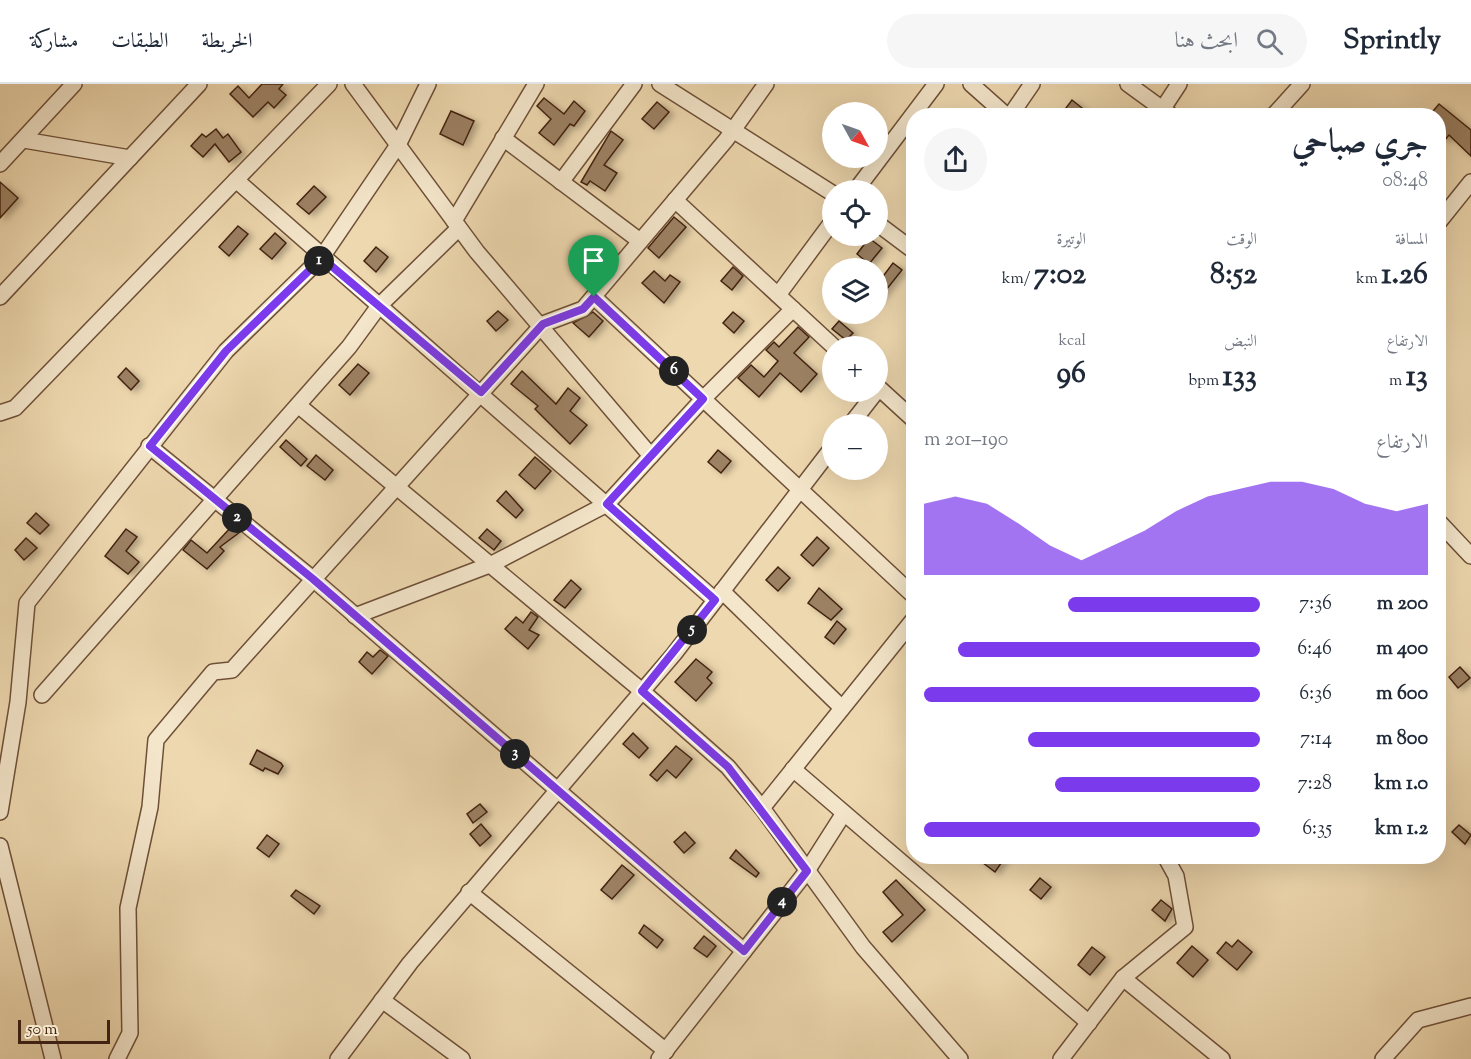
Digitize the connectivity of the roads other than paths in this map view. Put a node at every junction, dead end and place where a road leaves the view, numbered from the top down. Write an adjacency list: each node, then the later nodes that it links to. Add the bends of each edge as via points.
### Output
1 (74, 84): 25 (street)
2 (199, 84): 27 (street)
3 (328, 84): 29 (street)
4 (352, 84): 26 (street)
5 (428, 84): 26 (street)
6 (536, 84): 24 (street)
7 (634, 84): 31 (street)
8 (660, 84): 23 (street)
9 (766, 84): 23 (street)
10 (936, 84): 16 (street)
11 (971, 84): 17 (street)
12 (1032, 84): 18 (street)
13 (1128, 84): 19 (street)
14 (1179, 84): 20 (street)
15 (1302, 84): 21 (street)
16 (918, 108)
17 (999, 108)
18 (1014, 108)
19 (1158, 108)
20 (1167, 108)
21 (1280, 108)
22 (906, 124): 30 (street)
23 (733, 130): 33 (street); 34 (street)
24 (503, 138): 31 (street); 36 (street)
25 (24, 140): 27 (street); 28 (street)
26 (398, 145): 36 (street); 41 (street)
27 (130, 158): 43 (street)
28 (0, 164)
29 (236, 180): 41 (street); 54 (street, via 15,408)
30 (864, 180)
31 (561, 182): 39 (street)
32 (1471, 182): 35 (street)
33 (822, 187)
34 (675, 200): 39 (street); 42 (street)
35 (1446, 213)
36 (456, 224): 45 (street); 47 (street)
37 (888, 232): 40 (street)
38 (822, 236): 42 (street)
39 (640, 241): 44 (street)
40 (906, 245)
41 (322, 258): 45 (street); 57 (street, via 226,351)
42 (778, 295): 46 (street)
43 (0, 297)
44 (594, 297): 47 (street, via 583,309); 51 (street)
45 (379, 306): 49 (street); 53 (street)
46 (793, 309): 48 (street); 51 (street)
47 (540, 327): 49 (street); 58 (street)
48 (822, 336)
49 (481, 392): 60 (street); 63 (street)
50 (888, 398): 55 (street)
51 (703, 399): 58 (street); 61 (street)
52 (868, 402): 56 (street)
53 (298, 405): 60 (street); 62 (street)
54 (0, 413)
55 (906, 413)
56 (859, 414)
57 (150, 446): 62 (street); 78 (street, via 27,603 18,702)
58 (651, 456): 63 (street)
59 (822, 461): 61 (street)
60 (397, 486): 66 (street); 67 (street)
61 (800, 490): 68 (street); 69 (street)
62 (215, 500): 67 (street); 73 (street)
63 (607, 504): 66 (street); 69 (street)
64 (1446, 530): 65 (street)
65 (1471, 556)
66 (492, 564): 70 (street); 72 (street)
67 (313, 579): 70 (street); 91 (street, via 232,670 213,672 156,740 150,807 128,908 130,1033)
68 (906, 589)
69 (718, 596): 72 (street); 74 (street)
70 (355, 615): 76 (street)
71 (906, 629): 74 (street)
72 (642, 691): 76 (street); 77 (street, via 728,767)
73 (42, 694)
74 (843, 708): 75 (street)
75 (793, 769): 77 (street); 79 (street)
76 (556, 790): 83 (street); 84 (street)
77 (762, 808): 82 (street)
78 (0, 812)
79 (844, 813): 82 (street); 88 (street)
80 (0, 846): 90 (street)
81 (1169, 864): 85 (street, via 1176,876 1185,927)
82 (807, 871): 84 (street); 94 (street, via 862,947)
83 (469, 892): 86 (street); 89 (street)
84 (744, 951): 89 (street)
85 (1123, 978): 88 (street); 96 (street)
86 (382, 1000): 92 (street); 93 (street)
87 (1471, 1006): 97 (street, via 1418,1020)
88 (1089, 1023): 95 (street)
89 (662, 1055)
90 (53, 1059)
91 (117, 1059)
92 (338, 1059)
93 (462, 1059)
94 (960, 1059)
95 (1061, 1059)
96 (1222, 1059)
97 (1383, 1059)

